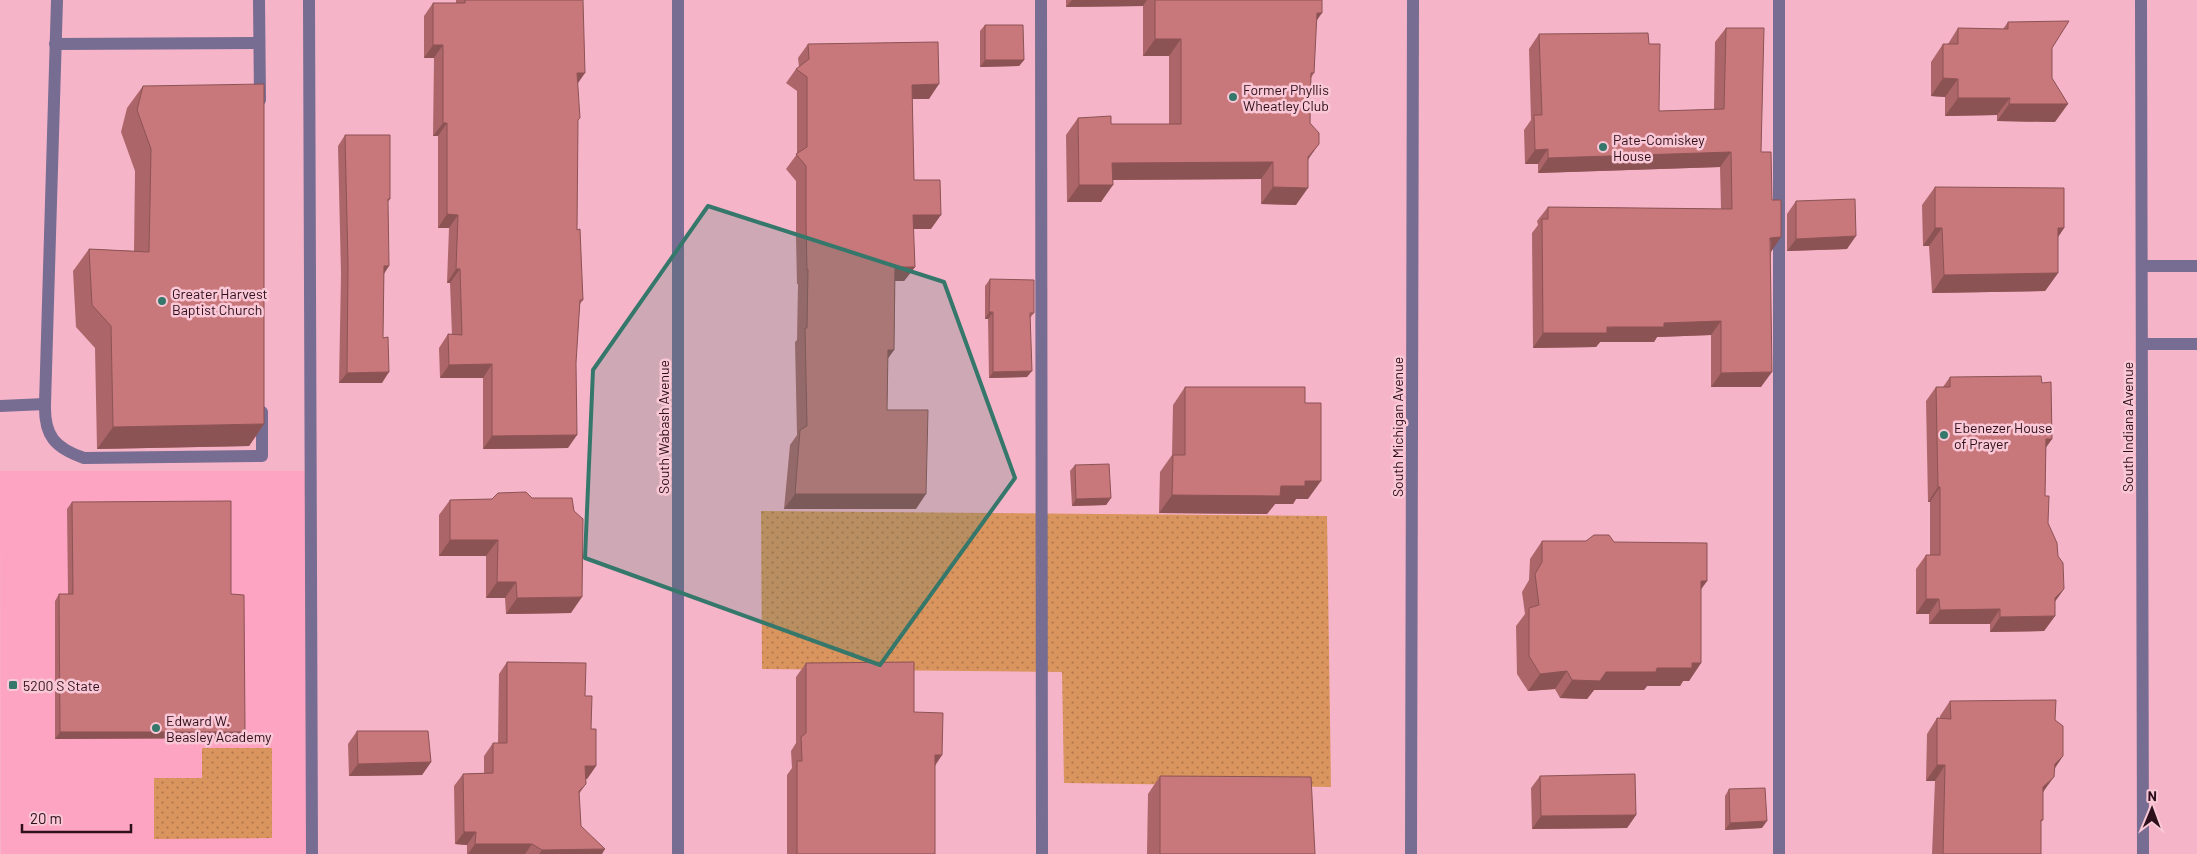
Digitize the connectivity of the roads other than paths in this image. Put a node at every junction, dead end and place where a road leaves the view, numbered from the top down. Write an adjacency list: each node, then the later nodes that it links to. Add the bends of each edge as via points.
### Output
1 (56, 0): 10 (street)
2 (259, 0): 9 (street)
3 (309, 0): 19 (street)
4 (678, 0): 20 (street, South Wabash Avenue)
5 (1041, 0): 21 (street)
6 (1413, 0): 22 (street, South Michigan Avenue)
7 (1779, 0): 23 (street)
8 (2142, 0): 12 (street, South Indiana Avenue)
9 (260, 43): 10 (street); 11 (street)
10 (55, 44): 17 (street)
11 (260, 112)
12 (2142, 266): 13 (street); 14 (street, South Indiana Avenue)
13 (2197, 266)
14 (2142, 344): 15 (street); 24 (street, South Indiana Avenue)
15 (2197, 344)
16 (261, 397): 17 (street, via 262,456 84,458 70,453 48,433)
17 (45, 404): 18 (street)
18 (0, 406)
19 (312, 854)
20 (678, 854)
21 (1042, 854)
22 (1411, 854)
23 (1779, 854)
24 (2143, 854)

